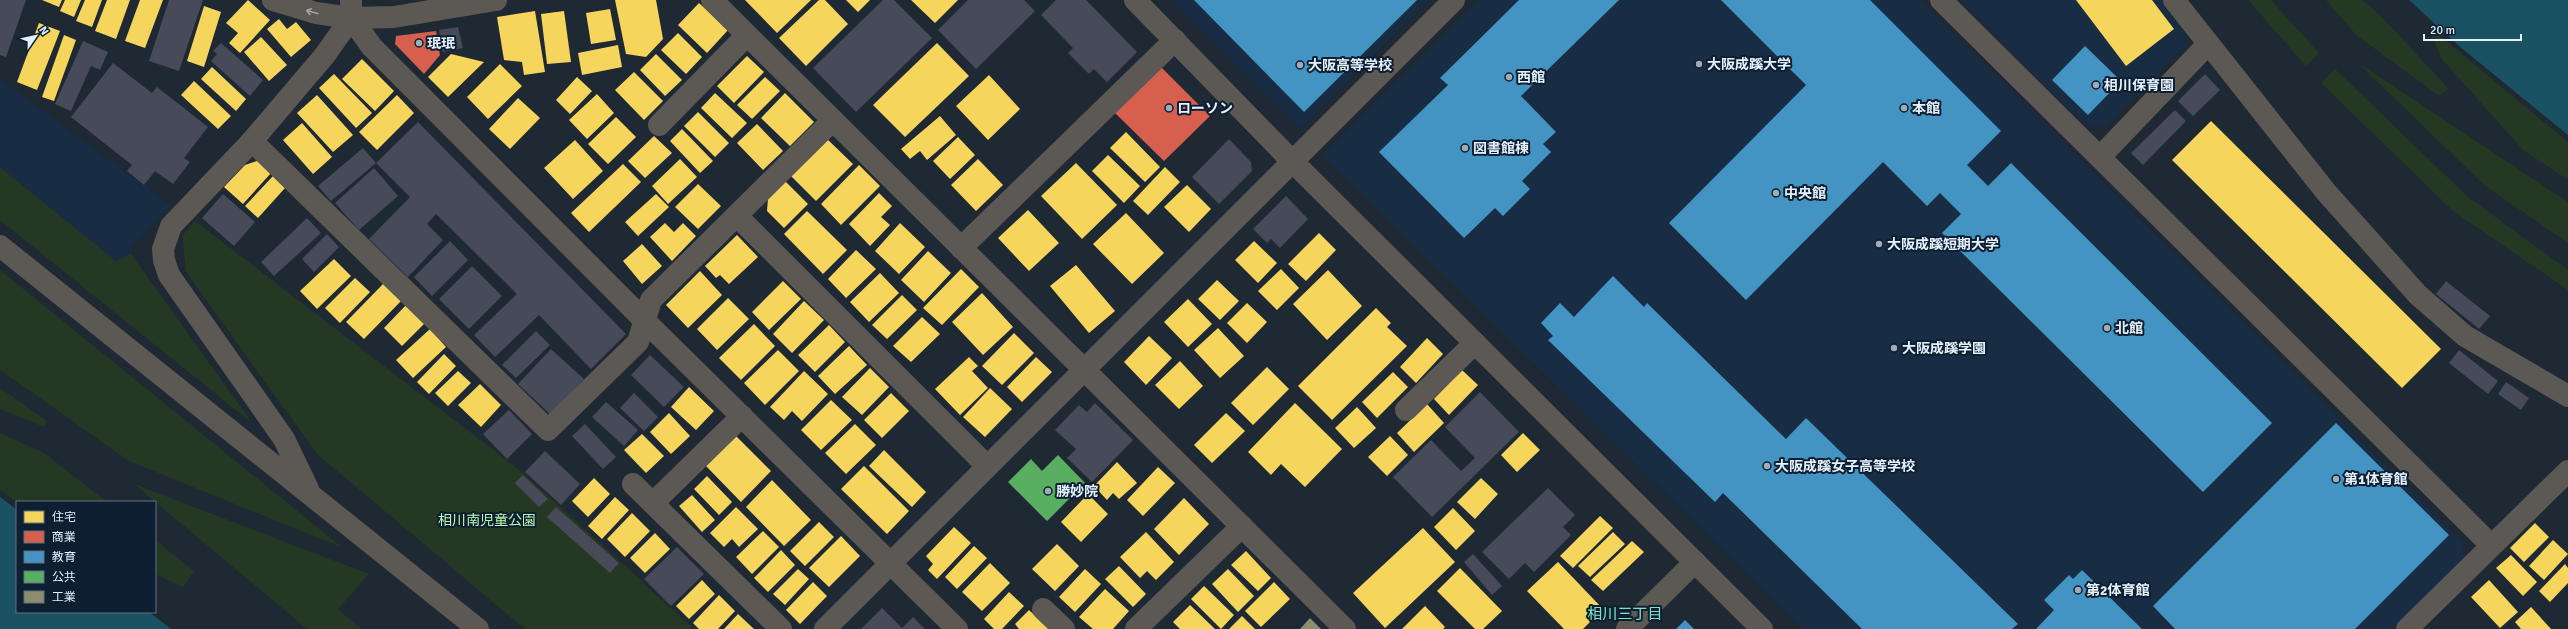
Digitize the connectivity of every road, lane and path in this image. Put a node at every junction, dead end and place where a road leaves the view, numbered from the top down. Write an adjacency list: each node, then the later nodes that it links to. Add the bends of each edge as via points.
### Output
1 (273, 0): 8 (street, one-way to 1, via 316,13)
2 (496, 0): 8 (street, via 394,16)
3 (712, 0): 9 (street)
4 (1135, 0): 10 (street)
5 (1454, 0): 16 (street)
6 (1941, 0): 15 (street)
7 (2174, 0): 11 (street)
8 (351, 9): 14 (street, via 325,55); 20 (street, via 372,46)
9 (747, 35): 12 (street); 13 (street)
10 (1175, 40): 16 (street); 19 (street)
11 (2208, 44): 15 (street); 23 (street, via 2326,192 2418,295 2465,336)
12 (833, 120): 17 (street); 19 (street)
13 (659, 125)
14 (252, 141): 20 (street, via 548,430 638,342); 29 (street, via 171,226 164,244 164,260 172,279 284,439)
15 (2100, 157): 32 (street)
16 (1293, 162): 21 (street); 22 (street)
17 (737, 216): 20 (street, via 651,300); 26 (street)
18 (0, 246): 29 (street)
19 (961, 248): 22 (street)
20 (644, 320): 25 (street)
21 (1475, 343): 24 (street); 33 (street)
22 (1085, 370): 26 (street); 31 (street)
23 (2568, 396)
24 (1406, 410)
25 (742, 416): 30 (street); 34 (street)
26 (987, 466): 34 (street)
27 (2568, 471): 32 (street)
28 (633, 484): 30 (street)
29 (310, 494): 36 (street)
30 (653, 503): 37 (street)
31 (1242, 526): 41 (street); 42 (street)
32 (2491, 546): 45 (street)
33 (1695, 562): 43 (street); 44 (street)
34 (891, 565): 38 (street); 39 (street)
35 (1043, 609): 40 (street)
36 (472, 627)
37 (781, 629)
38 (825, 629)
39 (957, 629)
40 (1064, 629)
41 (1136, 629)
42 (1345, 629)
43 (1627, 629)
44 (1762, 629)
45 (2407, 629)

